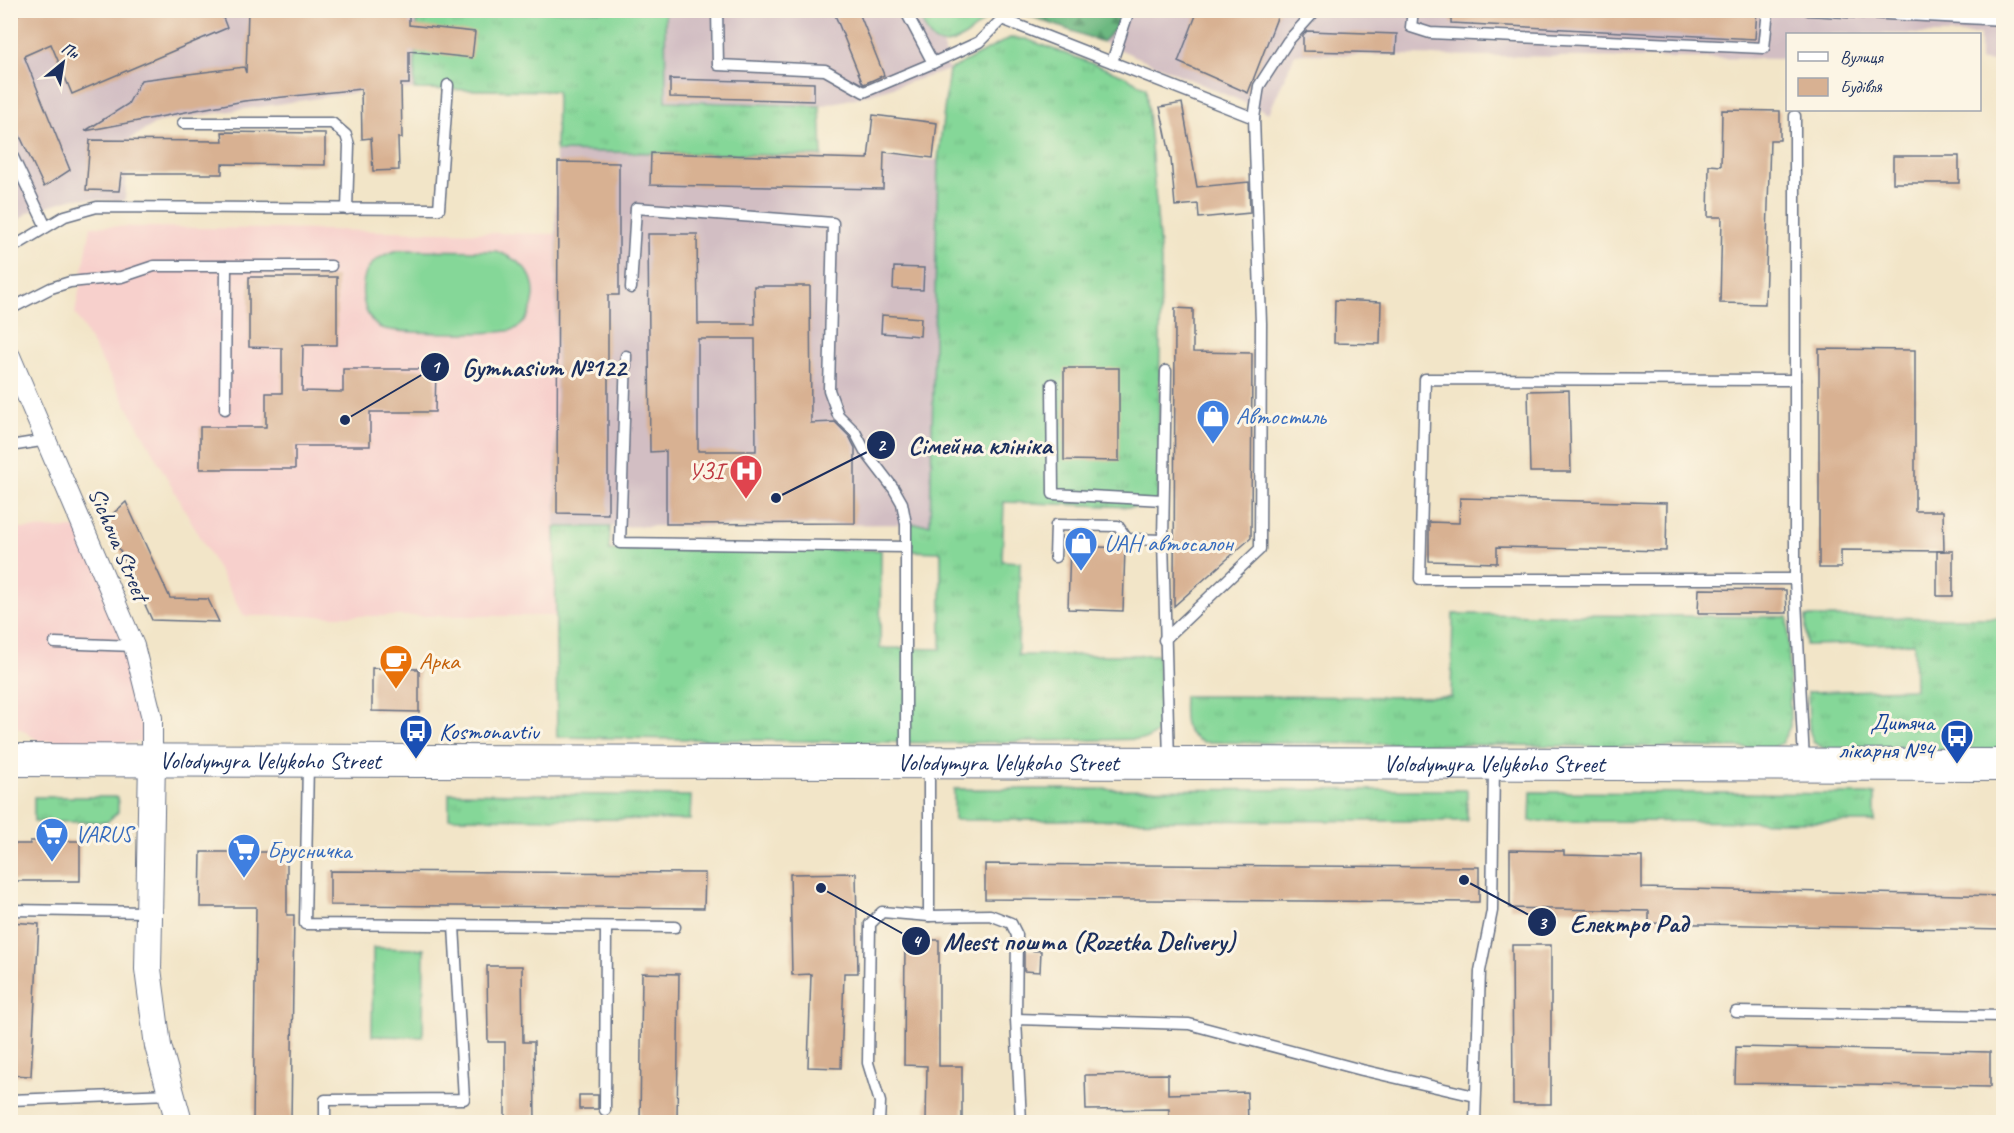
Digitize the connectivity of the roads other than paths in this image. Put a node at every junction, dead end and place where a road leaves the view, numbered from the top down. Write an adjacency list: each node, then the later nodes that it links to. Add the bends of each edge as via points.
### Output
1 (717, 10): 11 (lane, via 718,65 825,70 864,92)
2 (905, 10): 11 (lane)
3 (1129, 10): 10 (lane)
4 (1316, 10): 14 (lane, via 1288,41 1259,86)
5 (1413, 10): 6 (lane, via 1411,27 1430,33 1764,48)
6 (1768, 10)
7 (1808, 10): 9 (lane)
8 (1003, 15): 10 (lane); 11 (lane, via 979,42)
9 (2004, 20)
10 (1112, 62): 14 (lane)
11 (933, 63)
12 (448, 85): 17 (lane, via 440,209)
13 (1795, 117): 27 (lane)
14 (1254, 118): 37 (lane, via 1262,323 1260,549)
15 (183, 123): 17 (lane, via 332,123 346,135 349,144)
16 (10, 151): 18 (lane)
17 (347, 209): 18 (lane, via 97,207 65,216)
18 (46, 227): 19 (lane)
19 (10, 249)
20 (226, 266): 21 (lane); 23 (lane, via 154,266 122,277 51,288); 29 (lane)
21 (331, 266)
22 (631, 288): 34 (lane, via 636,208 833,223 829,390 838,415 855,432 902,503)
23 (10, 309)
24 (10, 356): 30 (street, Sichova Street)
25 (626, 356): 34 (lane, via 620,543)
26 (1166, 371): 32 (lane)
27 (1796, 380): 36 (lane); 36 (lane, via 1425,379 1420,579)
28 (1052, 384): 32 (lane, via 1053,494)
29 (225, 409)
30 (47, 440): 31 (lane); 39 (street, Sichova Street)
31 (10, 446)
32 (1163, 500): 33 (lane)
33 (1163, 540): 35 (lane, via 1126,539 1118,526 1056,525); 37 (lane)
34 (906, 547): 43 (lane)
35 (1055, 557)
36 (1795, 579): 46 (lane)
37 (1164, 640): 44 (lane)
38 (55, 643): 39 (lane)
39 (134, 646): 41 (street, Sichova Street, via 152,718)
40 (10, 760): 41 (main road, Volodymyra Velykoho Street)
41 (152, 760): 42 (main road, Volodymyra Velykoho Street); 49 (street)
42 (308, 760): 43 (main road, Volodymyra Velykoho Street); 51 (lane, via 305,924)
43 (917, 763): 44 (main road, Volodymyra Velykoho Street); 50 (lane)
44 (1170, 765): 45 (main road, Volodymyra Velykoho Street)
45 (1494, 765): 46 (main road, Volodymyra Velykoho Street); 58 (lane, via 1492,911 1480,971)
46 (1804, 765): 47 (main road, Volodymyra Velykoho Street)
47 (2004, 765)
48 (10, 910): 49 (lane)
49 (148, 912): 57 (street, via 148,969 158,1046)
50 (929, 915): 56 (lane, via 990,915 1011,923 1017,935); 63 (lane, via 882,912 870,924 868,1063 880,1102)
51 (454, 926): 52 (lane); 62 (lane, via 464,1099 325,1100)
52 (606, 927): 53 (lane); 60 (lane)
53 (675, 927)
54 (1736, 1011): 55 (lane)
55 (2004, 1016)
56 (1016, 1019): 58 (lane, via 1189,1024); 64 (lane)
57 (170, 1094): 59 (lane); 61 (street)
58 (1475, 1096): 65 (lane)
59 (10, 1100)
60 (605, 1110)
61 (178, 1122)
62 (325, 1122)
63 (879, 1122)
64 (1021, 1122)
65 (1475, 1122)

